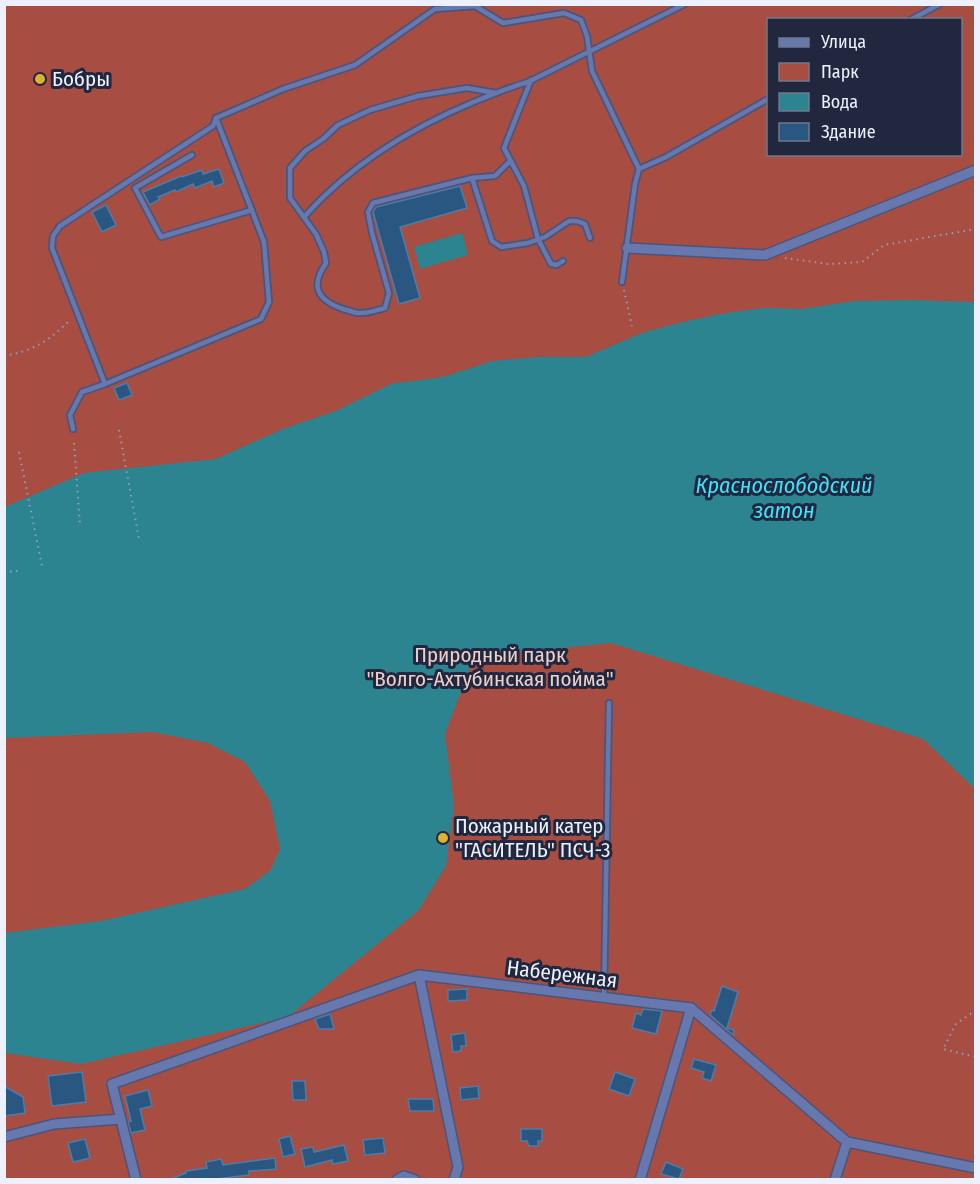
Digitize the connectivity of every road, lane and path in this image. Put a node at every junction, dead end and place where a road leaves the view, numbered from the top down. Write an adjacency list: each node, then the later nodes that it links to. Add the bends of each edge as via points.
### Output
1 (685, 4): 4 (lane)
2 (940, 4): 3 (lane)
3 (914, 18)
4 (589, 51): 5 (lane); 7 (lane, via 592,71); 10 (lane, via 581,20 564,13 503,23 475,6 435,9 355,65 283,89)
5 (531, 80): 6 (lane); 12 (lane, via 504,148)
6 (496, 93): 17 (lane, via 415,129 376,153 325,193); 17 (lane, via 467,88 418,96 370,110 338,125 290,168 290,198)
7 (602, 93): 8 (lane); 13 (lane)
8 (596, 94)
9 (767, 100): 13 (lane)
10 (216, 118): 16 (lane); 25 (lane, via 213,126 60,226 53,236 52,248)
11 (192, 155): 16 (lane, via 135,188 161,237)
12 (510, 161): 15 (lane, via 495,176); 20 (lane, via 524,186)
13 (639, 169): 21 (lane)
14 (975, 170): 22 (street)
15 (472, 178): 17 (lane, via 373,203 368,212 389,292 385,308 359,314 333,305 319,294 316,282 326,263 324,252); 20 (lane, via 492,241 501,247)
16 (252, 210): 28 (lane, via 264,242 269,302 261,319)
17 (304, 217)
18 (975, 229): 22 (path, via 884,245 862,262 828,264)
19 (590, 238): 20 (lane, via 585,224 577,220)
20 (538, 239): 23 (lane, via 552,264)
21 (627, 248): 22 (street); 24 (lane)
22 (765, 255)
23 (563, 261)
24 (622, 282): 26 (path)
25 (77, 313): 27 (path, via 52,338 25,353); 28 (lane)
26 (632, 326)
27 (4, 356)
28 (105, 384): 29 (lane, via 82,392 70,415)
29 (73, 429)
30 (118, 430): 34 (path)
31 (74, 443): 33 (path)
32 (20, 452): 35 (path)
33 (80, 525)
34 (139, 539)
35 (42, 566)
36 (18, 571): 37 (path)
37 (4, 572)
38 (609, 703): 40 (lane)
39 (419, 975): 40 (street, Набережная); 44 (street, Набережная, via 112,1084); 51 (street, via 458,1167)
40 (604, 998): 41 (street, Набережная)
41 (691, 1008): 46 (street); 52 (street)
42 (975, 1010): 43 (path, via 956,1024 944,1049)
43 (975, 1057)
44 (121, 1119): 45 (street, via 54,1124); 48 (street)
45 (4, 1137)
46 (847, 1142): 47 (street); 53 (street)
47 (975, 1168)
48 (136, 1179)
49 (397, 1179): 50 (street)
50 (415, 1179)
51 (454, 1179)
52 (640, 1179)
53 (835, 1179)

